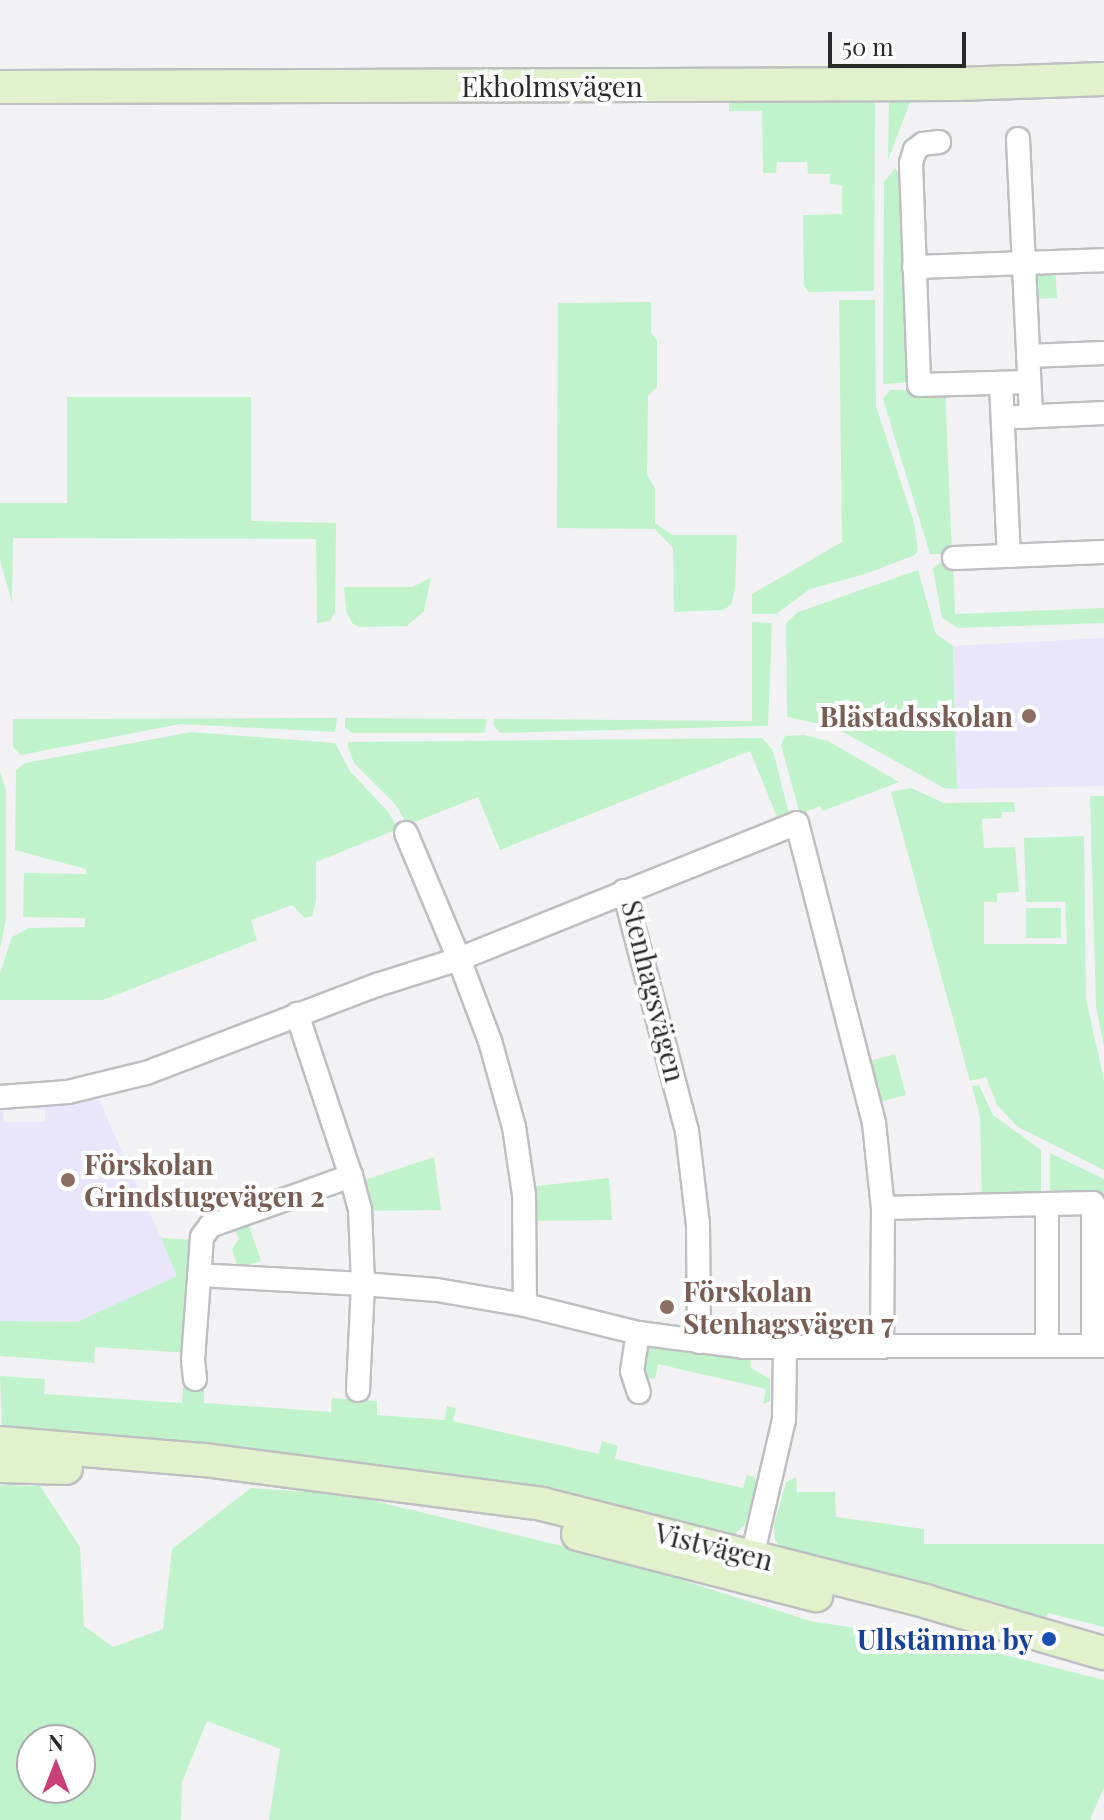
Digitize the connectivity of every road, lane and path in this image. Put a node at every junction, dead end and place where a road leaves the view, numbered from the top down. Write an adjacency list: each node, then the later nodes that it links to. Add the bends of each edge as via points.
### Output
1 (1104, 79): 2 (main road, Ekholmsvägen, via 973,84)
2 (0, 87)
3 (1018, 139): 6 (street)
4 (939, 142): 7 (street, via 915,150 911,163)
5 (1104, 260): 6 (street)
6 (1024, 264): 7 (street); 9 (street)
7 (914, 267): 11 (street, via 919,385)
8 (1104, 353): 9 (street)
9 (1028, 356): 10 (street)
10 (1029, 382): 11 (street); 13 (street)
11 (1001, 383): 14 (street)
12 (1104, 413): 13 (street)
13 (1031, 416): 14 (street)
14 (1003, 417): 16 (street)
15 (1104, 552): 16 (street)
16 (1009, 556): 17 (street)
17 (954, 558)
18 (406, 833): 20 (street)
19 (624, 891): 20 (street); 25 (street, Stenhagsvägen, via 797,823 868,1091); 30 (street, Stenhagsvägen, via 687,1131 698,1224)
20 (459, 959): 21 (street); 28 (street, via 514,1127 524,1195)
21 (297, 1014): 22 (street, via 133,1076 68,1092); 23 (street)
22 (0, 1097)
23 (351, 1176): 26 (street, via 210,1226 202,1237); 27 (street, via 360,1209)
24 (1047, 1204): 25 (street); 32 (street); 33 (street, via 1093,1203)
25 (883, 1208): 31 (street, Stenhagsvägen)
26 (199, 1275): 27 (street); 35 (street)
27 (363, 1284): 28 (street); 36 (street)
28 (525, 1305): 29 (street)
29 (638, 1333): 30 (street); 37 (street, via 632,1371)
30 (699, 1342): 34 (street)
31 (882, 1346): 32 (street); 34 (street)
32 (1047, 1346): 33 (street)
33 (1098, 1346)
34 (785, 1347): 41 (street, via 784,1420)
35 (195, 1379)
36 (358, 1390)
37 (639, 1392)
38 (0, 1443): 40 (main road, Vistvägen)
39 (0, 1466): 40 (main road, Vistvägen)
40 (281, 1469): 41 (main road, Vistvägen, via 404,1485)
41 (750, 1567): 42 (main road, Vistvägen, via 838,1599 1020,1631)
42 (1104, 1653)

